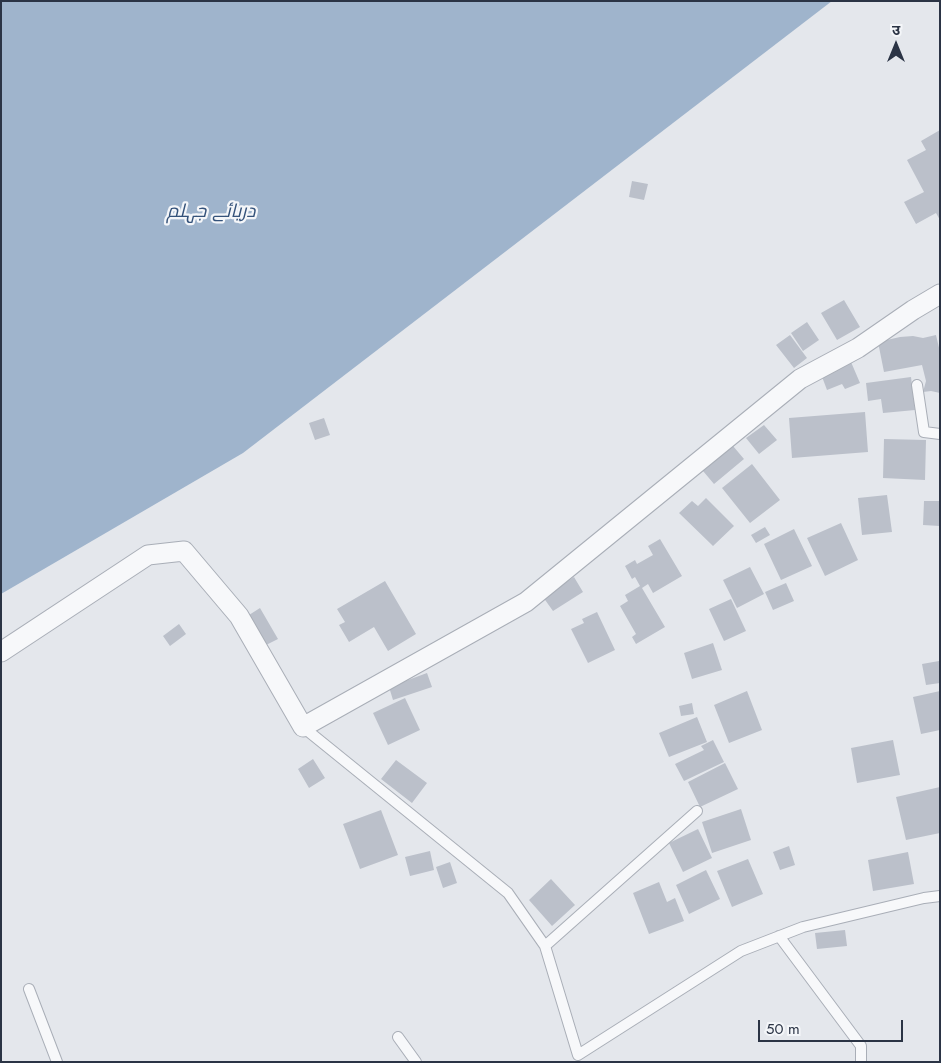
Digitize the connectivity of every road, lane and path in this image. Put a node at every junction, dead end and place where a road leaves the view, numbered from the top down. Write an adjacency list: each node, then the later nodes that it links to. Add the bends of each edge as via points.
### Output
1 (940, 294): 5 (street, via 858,348 800,379 526,602)
2 (917, 385): 3 (lane, via 924,432)
3 (940, 434)
4 (1, 652): 5 (street, via 148,555 184,551 239,616)
5 (303, 727): 9 (lane, via 508,892)
6 (697, 811): 9 (lane)
7 (940, 896): 8 (lane, via 804,927)
8 (779, 936): 9 (lane, via 741,951 578,1055); 14 (lane, via 861,1046)
9 (545, 946)
10 (29, 989): 12 (lane)
11 (398, 1036): 13 (lane)
12 (57, 1062)
13 (416, 1062)
14 (861, 1062)

